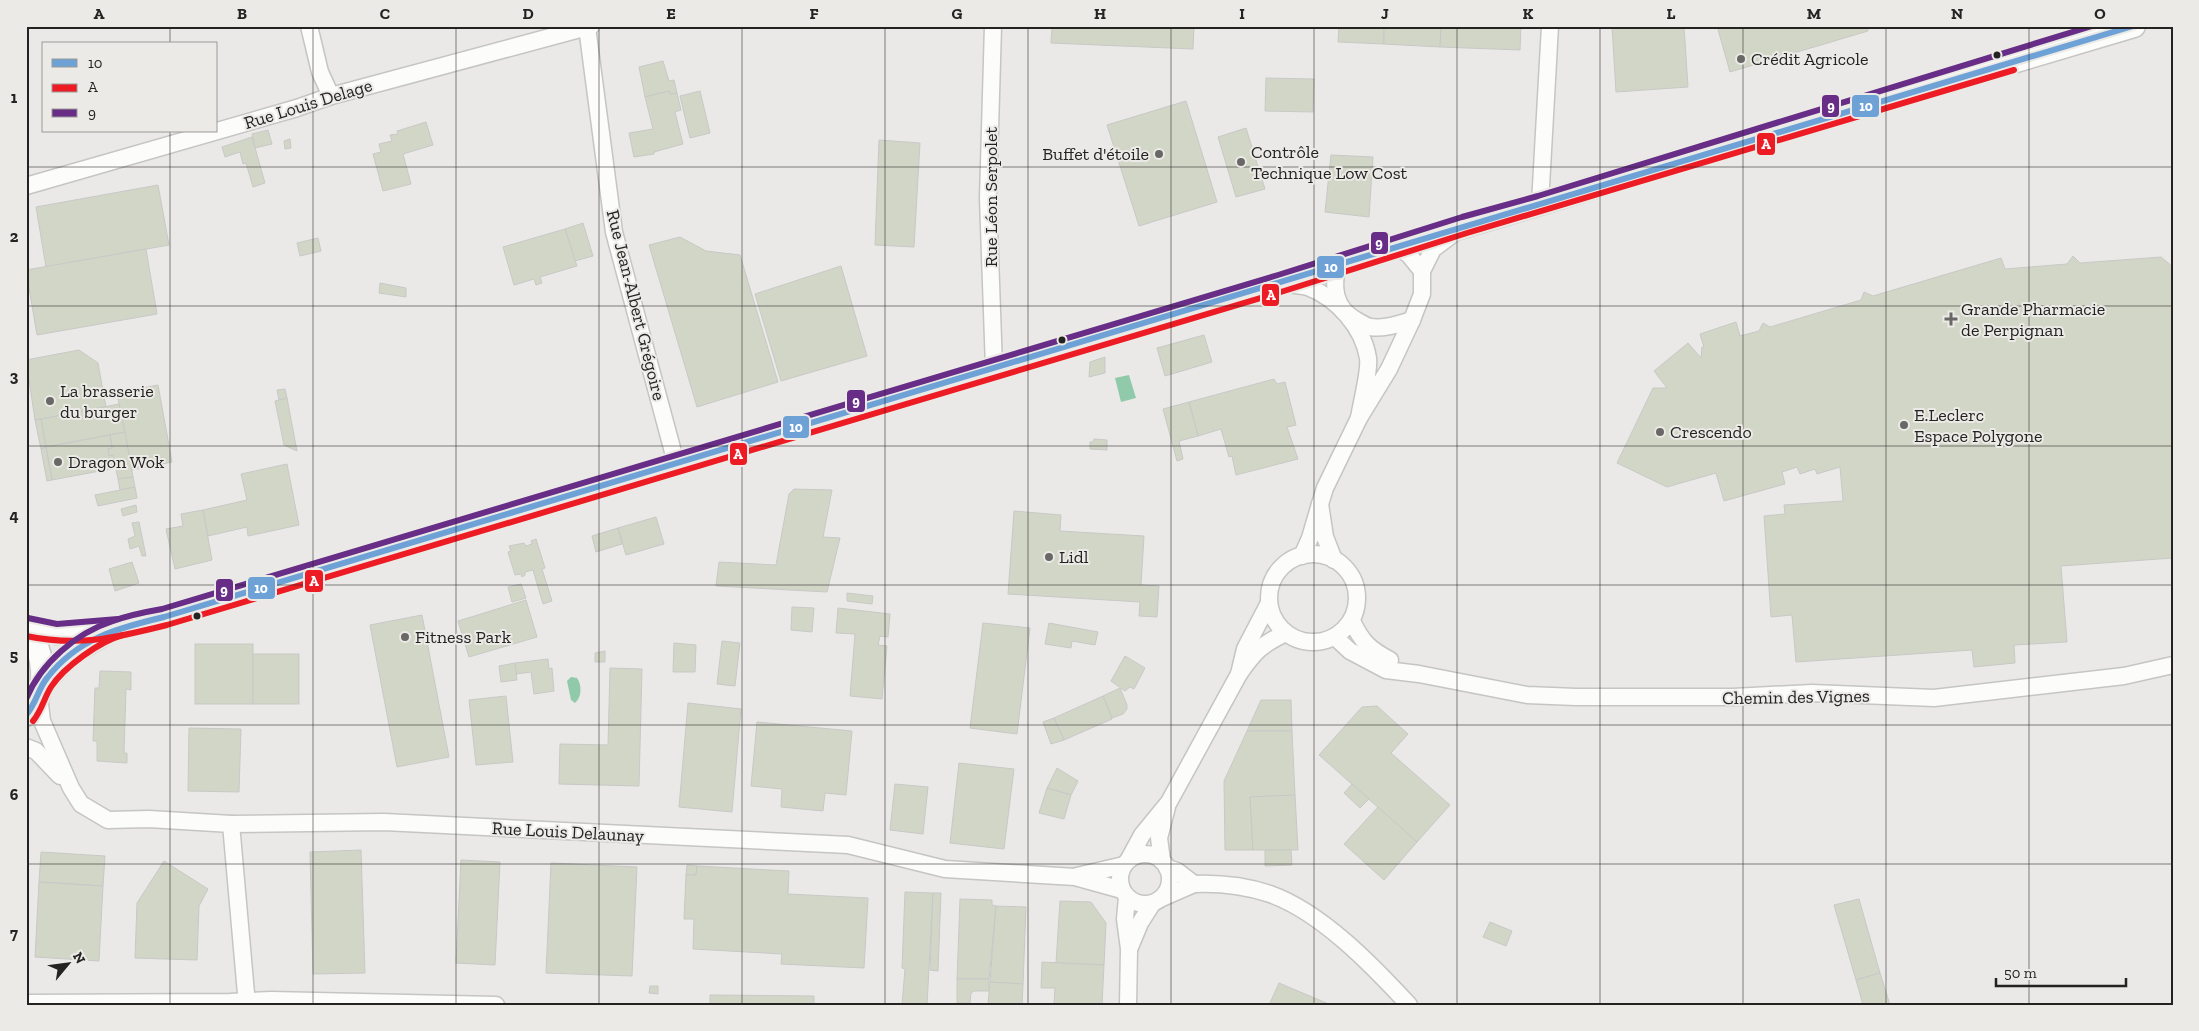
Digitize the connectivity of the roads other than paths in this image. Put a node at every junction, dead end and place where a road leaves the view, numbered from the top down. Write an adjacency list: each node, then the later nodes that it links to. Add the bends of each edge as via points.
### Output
1 (309, 26): 8 (street, via 320,72)
2 (993, 26): 20 (street, Rue Léon Serpolet, via 988,198)
3 (1550, 26): 12 (street)
4 (2120, 26): 7 (main road)
5 (2134, 26): 7 (main road)
6 (589, 27): 8 (street, Rue Louis Delage); 22 (street, Rue Jean-Albert Grégoire, via 614,232)
7 (2062, 46): 12 (main road)
8 (331, 96): 9 (street, Rue Louis Delage)
9 (218, 131)
10 (214, 132): 11 (street, Rue Louis Delage)
11 (26, 186)
12 (1540, 204): 13 (main road)
13 (1465, 225): 14 (main road); 16 (street, via 1433,249)
14 (1396, 246): 15 (main road); 16 (street, via 1409,255)
15 (1338, 264): 17 (main road); 18 (street, via 1334,279 1336,296)
16 (1422, 271): 19 (street, via 1422,294)
17 (1281, 283): 18 (street, via 1307,287 1328,298); 20 (main road)
18 (1346, 314): 19 (street, via 1369,327 1393,326); 21 (street, via 1362,336 1368,359)
19 (1412, 320): 21 (street, via 1389,369)
20 (994, 368): 22 (main road)
21 (1359, 418): 23 (street)
22 (676, 463): 29 (main road, via 164,617)
23 (1320, 504): 24 (street); 25 (street, via 1325,537)
24 (1302, 556): 25 (street, via 1326,555); 26 (street, via 1278,570 1270,586)
25 (1334, 560): 27 (street, via 1352,576 1358,593)
26 (1269, 603): 30 (street, via 1274,619); 33 (street, via 1246,649)
27 (1352, 621): 31 (street); 34 (street, Chemin des Vignes, via 1361,640 1375,652)
28 (27, 627): 29 (main road, via 57,633); 35 (main road, via 38,644 43,664)
29 (112, 629): 35 (main road, via 66,657)
30 (1286, 633): 31 (street, via 1301,641 1318,642); 33 (street, via 1252,654)
31 (1335, 637): 34 (street, Chemin des Vignes, via 1350,651 1386,670)
32 (2173, 665): 34 (street, Chemin des Vignes, via 2124,676 1934,698 1812,694 1733,697 1527,695)
33 (1239, 674): 39 (street)
34 (1419, 674)
35 (40, 690): 36 (main road); 38 (street, via 42,721)
36 (26, 715)
37 (26, 747): 38 (street, via 36,751)
38 (71, 788): 40 (street, Rue Louis Delaunay, via 81,804 108,820)
39 (1169, 802): 41 (street, via 1142,835); 42 (street, via 1160,838)
40 (231, 824): 43 (street, Rue Louis Delaunay, via 384,822 848,845 945,869); 48 (street)
41 (1126, 862): 42 (street, via 1142,854 1150,854); 43 (street, Rue Louis Delaunay); 45 (street, via 1119,879)
42 (1165, 865): 44 (street); 46 (street, via 1170,884)
43 (1075, 877): 45 (street, Rue Louis Delaunay)
44 (1194, 884): 46 (street); 52 (street, via 1240,886 1271,895 1308,914 1348,944)
45 (1124, 894): 46 (street, via 1138,904); 47 (street)
46 (1157, 901): 47 (street, via 1140,922)
47 (1129, 949): 51 (street)
48 (247, 1002): 49 (street); 50 (street)
49 (26, 1003)
50 (496, 1005)
51 (1128, 1005)
52 (1409, 1005)

